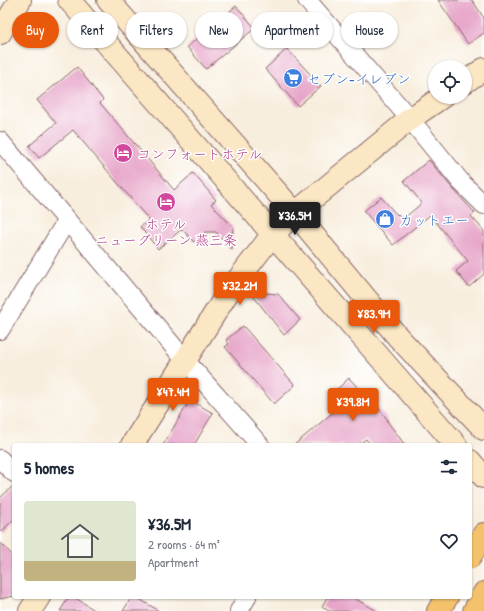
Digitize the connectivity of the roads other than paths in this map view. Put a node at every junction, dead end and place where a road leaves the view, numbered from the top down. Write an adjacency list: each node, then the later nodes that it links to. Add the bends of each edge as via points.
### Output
1 (20, 0): 5 (street)
2 (69, 0): 14 (street)
3 (108, 0): 12 (street)
4 (307, 0): 9 (street)
5 (0, 33)
6 (484, 69): 7 (street)
7 (472, 77)
8 (432, 104): 9 (street)
9 (410, 119): 11 (street, via 461,182); 12 (street)
10 (0, 141): 13 (street)
11 (484, 205)
12 (295, 213): 14 (street); 17 (street, via 398,336)
13 (67, 220): 15 (street); 16 (street)
14 (272, 235): 16 (street, via 227,294); 20 (street)
15 (0, 330)
16 (185, 360): 18 (street); 19 (street)
17 (484, 430)
18 (133, 443)
19 (258, 443)
20 (454, 443)
21 (0, 459): 23 (street)
22 (472, 463): 24 (street)
23 (12, 471)
24 (484, 477)
25 (484, 534): 26 (highway)
26 (472, 554)
27 (484, 593): 34 (highway)
28 (38, 599): 31 (street)
29 (246, 599): 32 (street)
30 (445, 599): 33 (highway)
31 (30, 611)
32 (239, 611)
33 (438, 611)
34 (474, 611)

